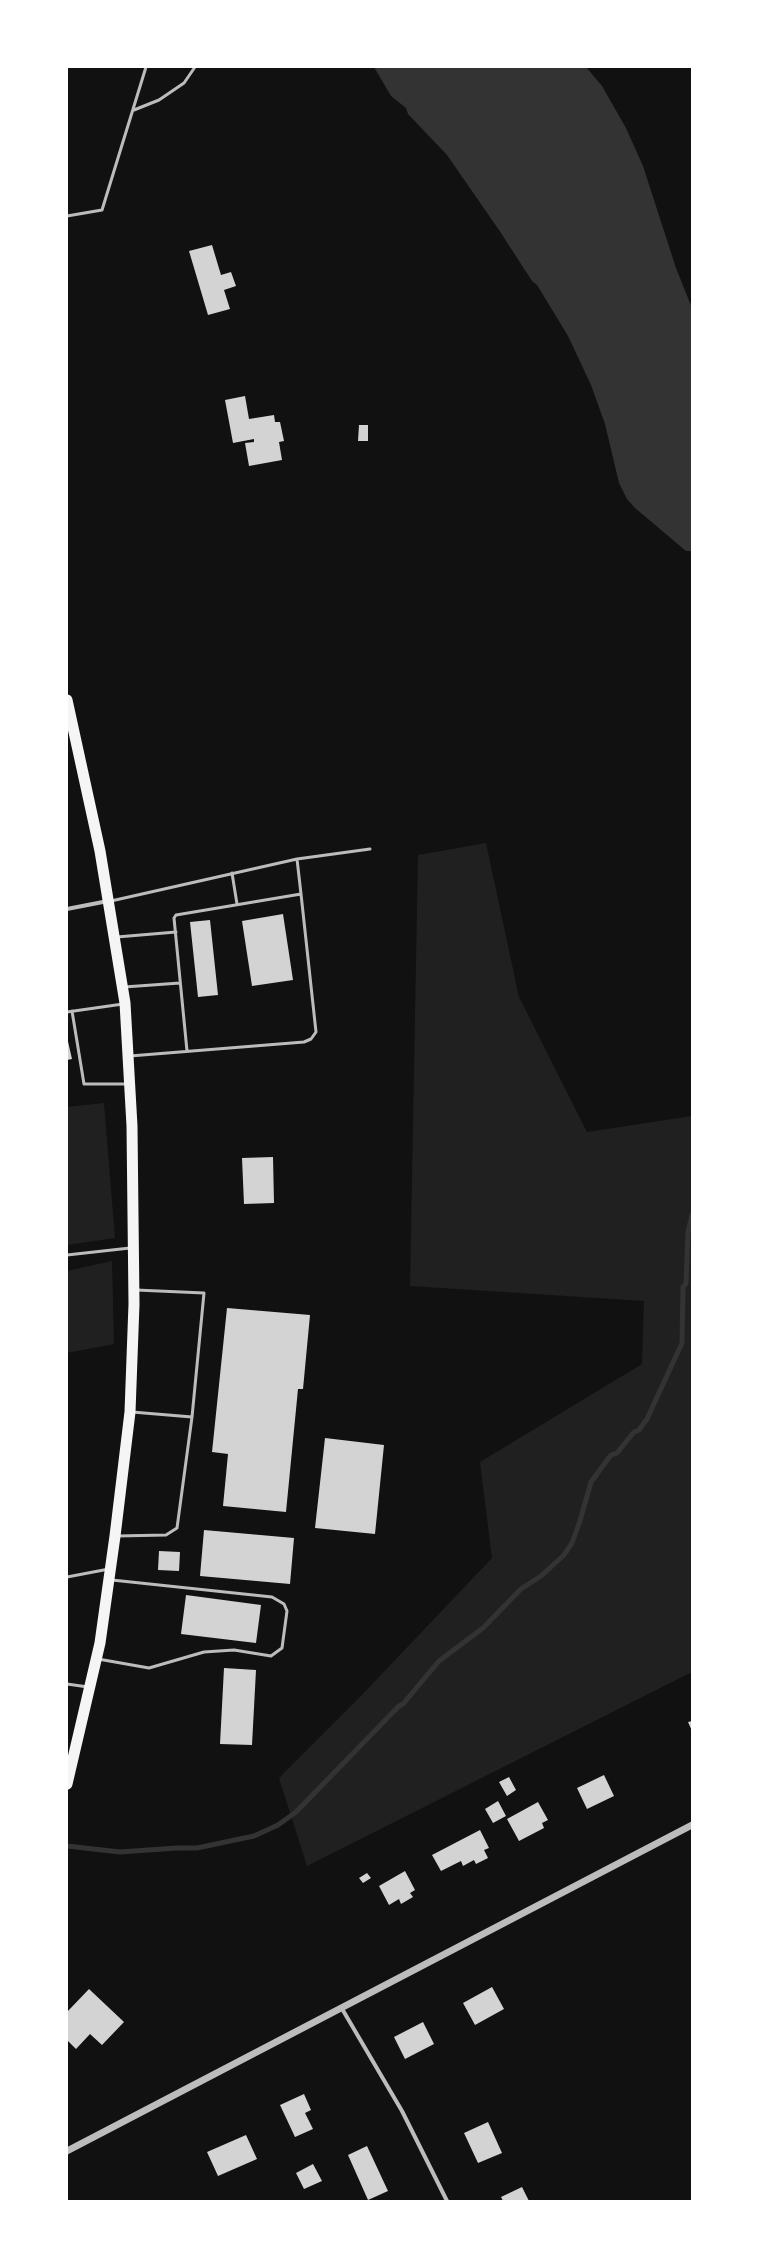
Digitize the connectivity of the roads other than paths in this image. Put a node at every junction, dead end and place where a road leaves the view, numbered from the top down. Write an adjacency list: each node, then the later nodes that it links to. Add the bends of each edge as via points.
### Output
1 (146, 67): 3 (lane)
2 (195, 67): 3 (lane, via 184,83 159,100)
3 (134, 110): 4 (lane, via 102,210)
4 (67, 216)
5 (67, 700): 10 (highway)
6 (370, 849): 7 (lane)
7 (297, 859): 8 (lane); 9 (lane)
8 (232, 873): 10 (lane); 11 (lane)
9 (301, 894): 11 (lane); 20 (lane, via 316,1032 311,1039 304,1042)
10 (109, 901): 12 (street); 14 (highway)
11 (237, 904): 13 (lane, via 179,913 174,918)
12 (67, 910)
13 (176, 932): 14 (lane); 15 (lane)
14 (115, 937): 16 (highway)
15 (180, 983): 16 (lane); 20 (lane)
16 (122, 987): 17 (highway)
17 (125, 1003): 18 (lane); 21 (highway)
18 (72, 1011): 19 (lane); 22 (lane, via 84,1084)
19 (67, 1012)
20 (187, 1051): 21 (lane)
21 (128, 1056): 22 (highway)
22 (129, 1084): 23 (highway)
23 (134, 1247): 24 (lane); 25 (highway)
24 (67, 1255)
25 (134, 1290): 26 (highway); 27 (lane, via 204,1293)
26 (130, 1412): 27 (lane); 28 (highway)
27 (192, 1417): 28 (lane, via 177,1528 166,1535)
28 (115, 1536): 29 (highway)
29 (110, 1574): 30 (lane); 31 (highway); 31 (lane, via 272,1597 284,1604 287,1610 282,1648 270,1656 234,1650 204,1652 150,1668)
30 (67, 1577)
31 (96, 1658): 33 (highway)
32 (67, 1684): 33 (lane)
33 (90, 1688): 34 (highway)
34 (67, 1784)
35 (692, 1825): 36 (street)
36 (340, 2006): 37 (street); 38 (street, via 402,2111)
37 (67, 2151)
38 (447, 2201)

